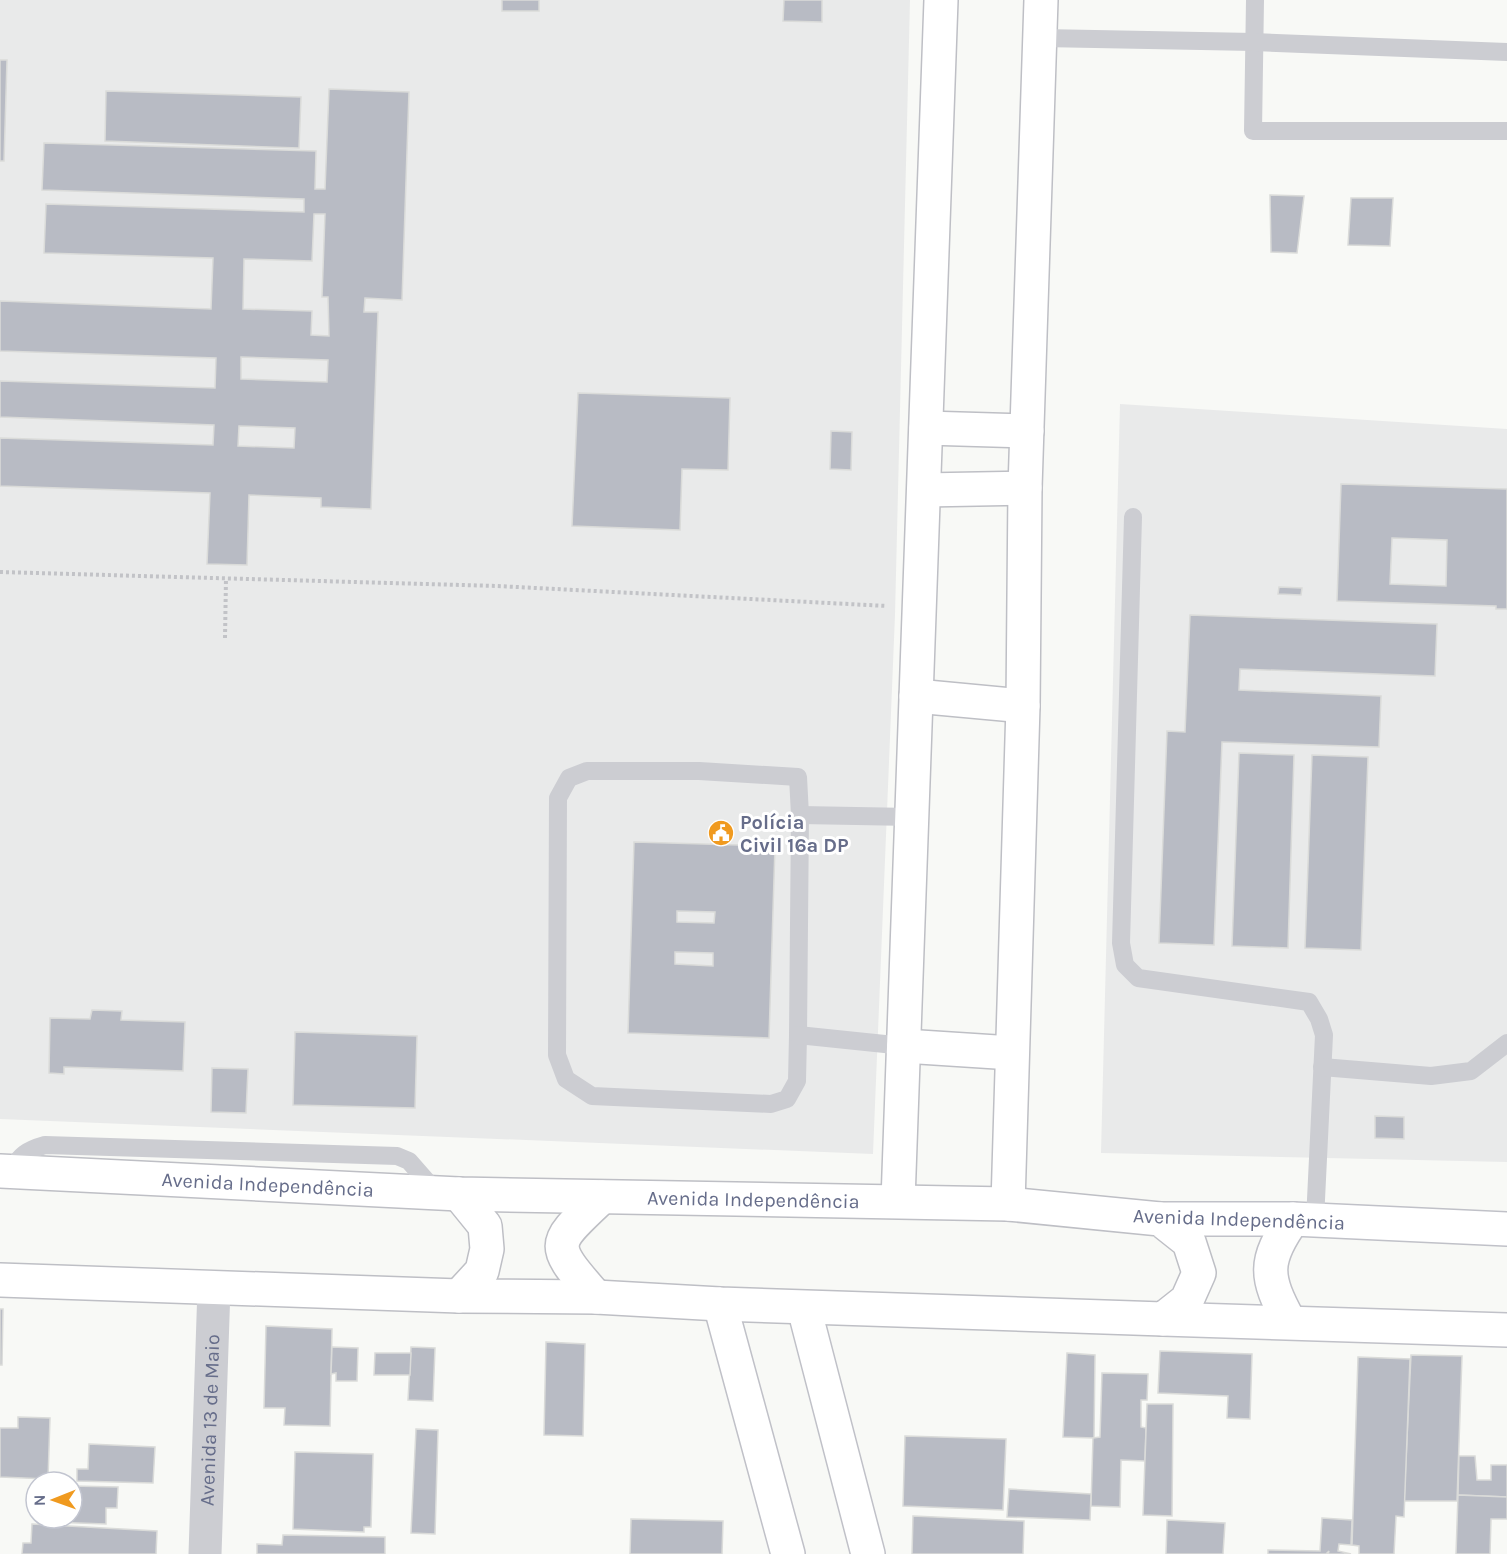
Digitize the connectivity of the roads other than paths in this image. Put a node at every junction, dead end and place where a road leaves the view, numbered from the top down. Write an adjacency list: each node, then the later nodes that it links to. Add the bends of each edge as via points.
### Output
1 (1041, 0): 4 (main road)
2 (1255, 0): 5 (lane)
3 (942, 1): 8 (main road)
4 (1042, 38): 5 (lane); 9 (main road)
5 (1254, 42): 6 (lane); 7 (lane, via 1253,131)
6 (1507, 52)
7 (1507, 131)
8 (926, 428): 9 (main road); 11 (main road)
9 (1027, 431): 10 (main road)
10 (1025, 488): 11 (main road); 14 (main road)
11 (924, 490): 13 (main road)
12 (1133, 517): 21 (lane, via 1121,943 1125,966 1138,978 1309,1002 1324,1035)
13 (916, 696): 14 (main road); 16 (main road)
14 (1023, 706): 20 (main road)
15 (800, 815): 16 (lane); 17 (lane); 17 (lane, via 798,777 699,771 586,771 569,778 558,798 557,1055 567,1079 592,1096 771,1104 787,1099 797,1081)
16 (912, 817): 19 (main road)
17 (798, 1035): 19 (lane)
18 (1507, 1043): 21 (lane, via 1471,1071 1431,1076)
19 (904, 1046): 20 (main road); 25 (main road)
20 (1012, 1053): 26 (main road)
21 (1322, 1067): 28 (lane)
22 (5, 1171): 23 (main road, Avenida Independência)
23 (448, 1193): 24 (main road, Avenida Independência); 32 (main road, via 484,1226 487,1249 482,1271)
24 (602, 1197): 25 (main road, Avenida Independência); 33 (main road, via 566,1231 561,1247 566,1262)
25 (898, 1201): 26 (main road, Avenida Independência)
26 (1008, 1204): 27 (main road, Avenida Independência)
27 (1160, 1219): 28 (main road, Avenida Independência); 36 (main road, via 1189,1242 1199,1273 1186,1300)
28 (1304, 1220): 29 (main road, Avenida Independência); 37 (main road, via 1275,1245 1270,1268 1274,1294)
29 (1507, 1229)
30 (0, 1280): 31 (main road)
31 (214, 1287): 32 (main road); 39 (street, Avenida 13 de Maio)
32 (459, 1296): 33 (main road)
33 (596, 1297): 34 (main road)
34 (720, 1305): 35 (main road); 40 (main road)
35 (804, 1308): 36 (main road); 41 (main road)
36 (1162, 1319): 37 (main road)
37 (1289, 1321): 38 (main road)
38 (1507, 1330)
39 (205, 1554)
40 (789, 1554)
41 (868, 1554)

